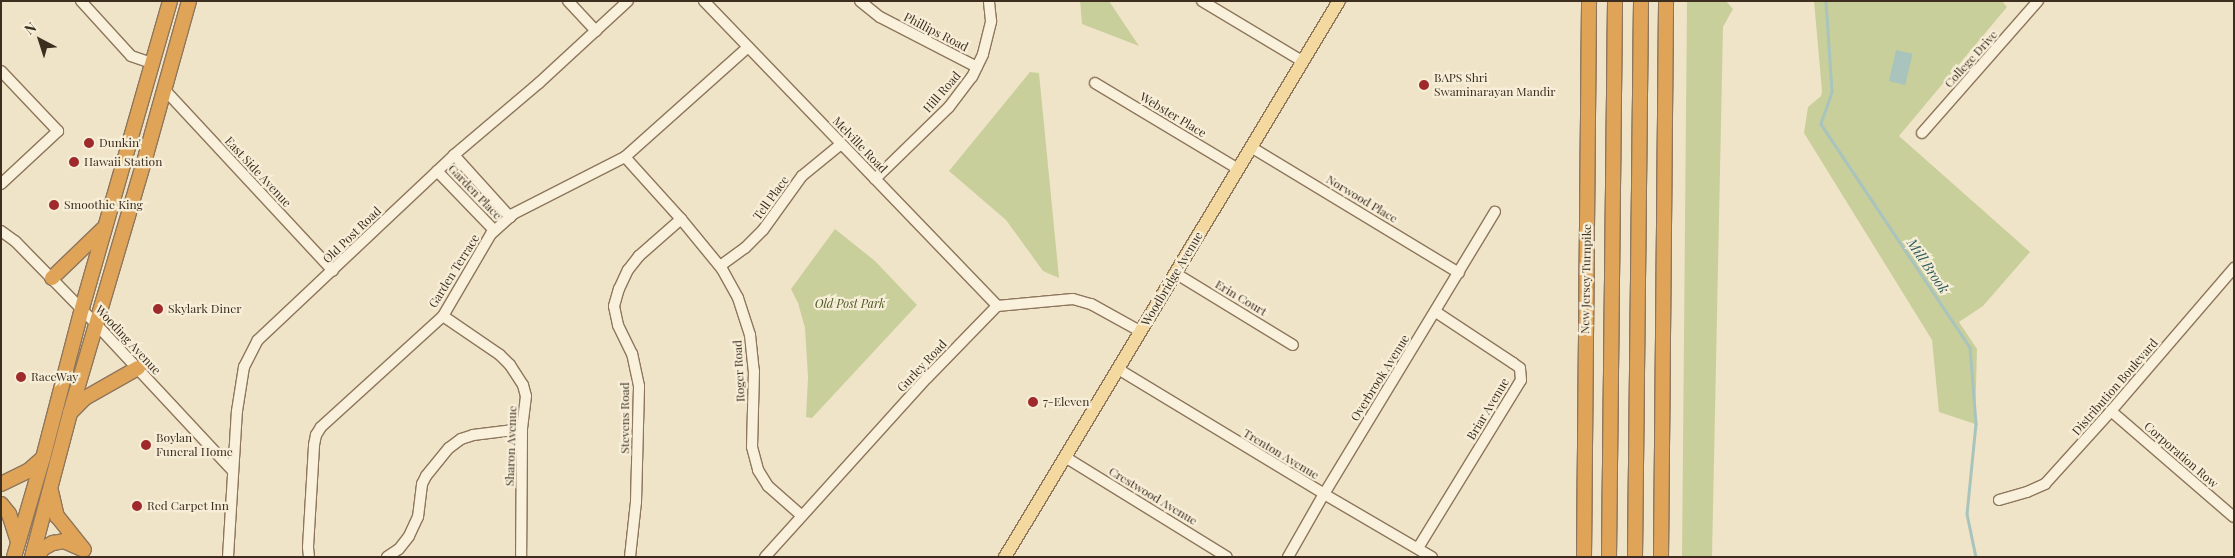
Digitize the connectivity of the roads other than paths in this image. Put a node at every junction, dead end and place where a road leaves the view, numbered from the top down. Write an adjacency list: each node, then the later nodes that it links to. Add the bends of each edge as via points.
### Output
1 (81, 1): 19 (street, via 131,56)
2 (170, 1): 19 (highway)
3 (189, 1): 23 (highway)
4 (568, 1): 16 (street)
5 (628, 1): 16 (street, Old Post Road)
6 (704, 1): 17 (street, Melville Road)
7 (860, 1): 20 (street, Phillips Road, via 880,17)
8 (989, 1): 20 (street, Hill Road, via 991,21)
9 (1202, 1): 18 (street)
10 (1339, 1): 18 (main road, Woodbridge Avenue)
11 (1589, 1): 83 (highway, New Jersey Turnpike)
12 (1615, 1): 84 (highway, New Jersey Turnpike)
13 (1641, 1): 85 (highway)
14 (1666, 1): 86 (highway)
15 (2038, 1): 24 (street, College Drive)
16 (596, 31): 27 (street, Old Post Road)
17 (748, 47): 25 (street, Melville Road); 28 (street, Garden Terrace)
18 (1302, 61): 26 (main road, Woodbridge Avenue)
19 (151, 63): 36 (highway)
20 (977, 67): 31 (street, Hill Road, via 949,107)
21 (1, 71): 32 (street, via 58,131)
22 (1095, 83): 29 (street, Webster Place)
23 (164, 89): 41 (street, East Side Avenue); 49 (highway)
24 (1922, 132)
25 (841, 144): 31 (street, Melville Road); 39 (street, Tell Place, via 802,176 763,230)
26 (1251, 147): 29 (main road, Woodbridge Avenue); 43 (street, Norwood Place)
27 (454, 155): 30 (street, Old Post Road); 34 (street, Garden Place)
28 (625, 157): 34 (street, Garden Terrace); 35 (street, Roger Road)
29 (1238, 169): 42 (main road, Woodbridge Avenue)
30 (437, 171): 38 (street, Garden Place); 41 (street, Old Post Road)
31 (875, 179): 45 (street, Melville Road)
32 (1, 184)
33 (1495, 212): 43 (street, Overbrook Avenue)
34 (510, 217): 38 (street, Garden Terrace)
35 (681, 219): 39 (street, Roger Road); 77 (street, Stevens Road, via 628,270 614,306 618,325 632,354 639,386 636,502)
36 (105, 228): 44 (highway); 46 (highway)
37 (1, 231): 44 (street, Wooding Avenue)
38 (495, 231): 48 (street, Garden Terrace)
39 (720, 266): 65 (street, Roger Road, via 738,298 750,335 754,371 752,447 758,470 768,486)
40 (2234, 268): 54 (street, Distribution Boulevard)
41 (333, 272): 59 (street, Old Post Road, via 258,340 244,366 236,411)
42 (1175, 273): 50 (main road, Woodbridge Avenue); 51 (street, Erin Court)
43 (1460, 273): 47 (street, Overbrook Avenue)
44 (52, 278): 46 (street, Wooding Avenue)
45 (997, 306): 50 (street, via 1074,299 1091,304); 65 (street, Gurley Road)
46 (82, 308): 49 (street, Wooding Avenue); 57 (highway)
47 (1436, 312): 62 (street, Overbrook Avenue); 68 (street, Briar Avenue, via 1520,368 1521,380)
48 (443, 316): 56 (street, Sharon Avenue, via 500,355 518,376 526,396); 74 (street, Garden Terrace, via 333,415 316,435)
49 (96, 323): 52 (street, Wooding Avenue); 55 (highway)
50 (1140, 331): 53 (main road, Woodbridge Avenue)
51 (1293, 345)
52 (138, 368): 55 (highway, via 85,398); 59 (street, Wooding Avenue)
53 (1118, 369): 58 (main road, Woodbridge Avenue); 62 (street, Trenton Avenue)
54 (2111, 411): 63 (street, Distribution Boulevard, via 2045,484); 66 (street, Corporation Row)
55 (70, 413): 61 (highway)
56 (522, 429): 75 (street, via 473,435 449,448 432,466 422,484 418,517 409,536 399,549); 76 (street, Sharon Avenue)
57 (43, 458): 60 (highway, via 28,471); 67 (highway)
58 (1065, 458): 79 (main road, Woodbridge Avenue); 80 (street, Crestwood Avenue)
59 (233, 470): 73 (street, Old Post Road)
60 (1, 484)
61 (51, 488): 69 (highway, via 57,516); 71 (highway)
62 (1324, 494): 68 (street, Trenton Avenue); 81 (street, Overbrook Avenue)
63 (1999, 500)
64 (1, 504): 67 (highway, via 12,520)
65 (802, 516): 78 (street, Gurley Road)
66 (2234, 517)
67 (18, 541): 70 (highway)
68 (1418, 548): 82 (street, Trenton Avenue)
69 (87, 553): 72 (highway, via 64,541 42,549)
70 (14, 557)
71 (32, 557)
72 (38, 557)
73 (228, 557)
74 (310, 557)
75 (386, 557)
76 (520, 557)
77 (630, 557)
78 (764, 557)
79 (1005, 557)
80 (1227, 557)
81 (1288, 557)
82 (1432, 557)
83 (1584, 557)
84 (1609, 557)
85 (1635, 557)
86 (1661, 557)

